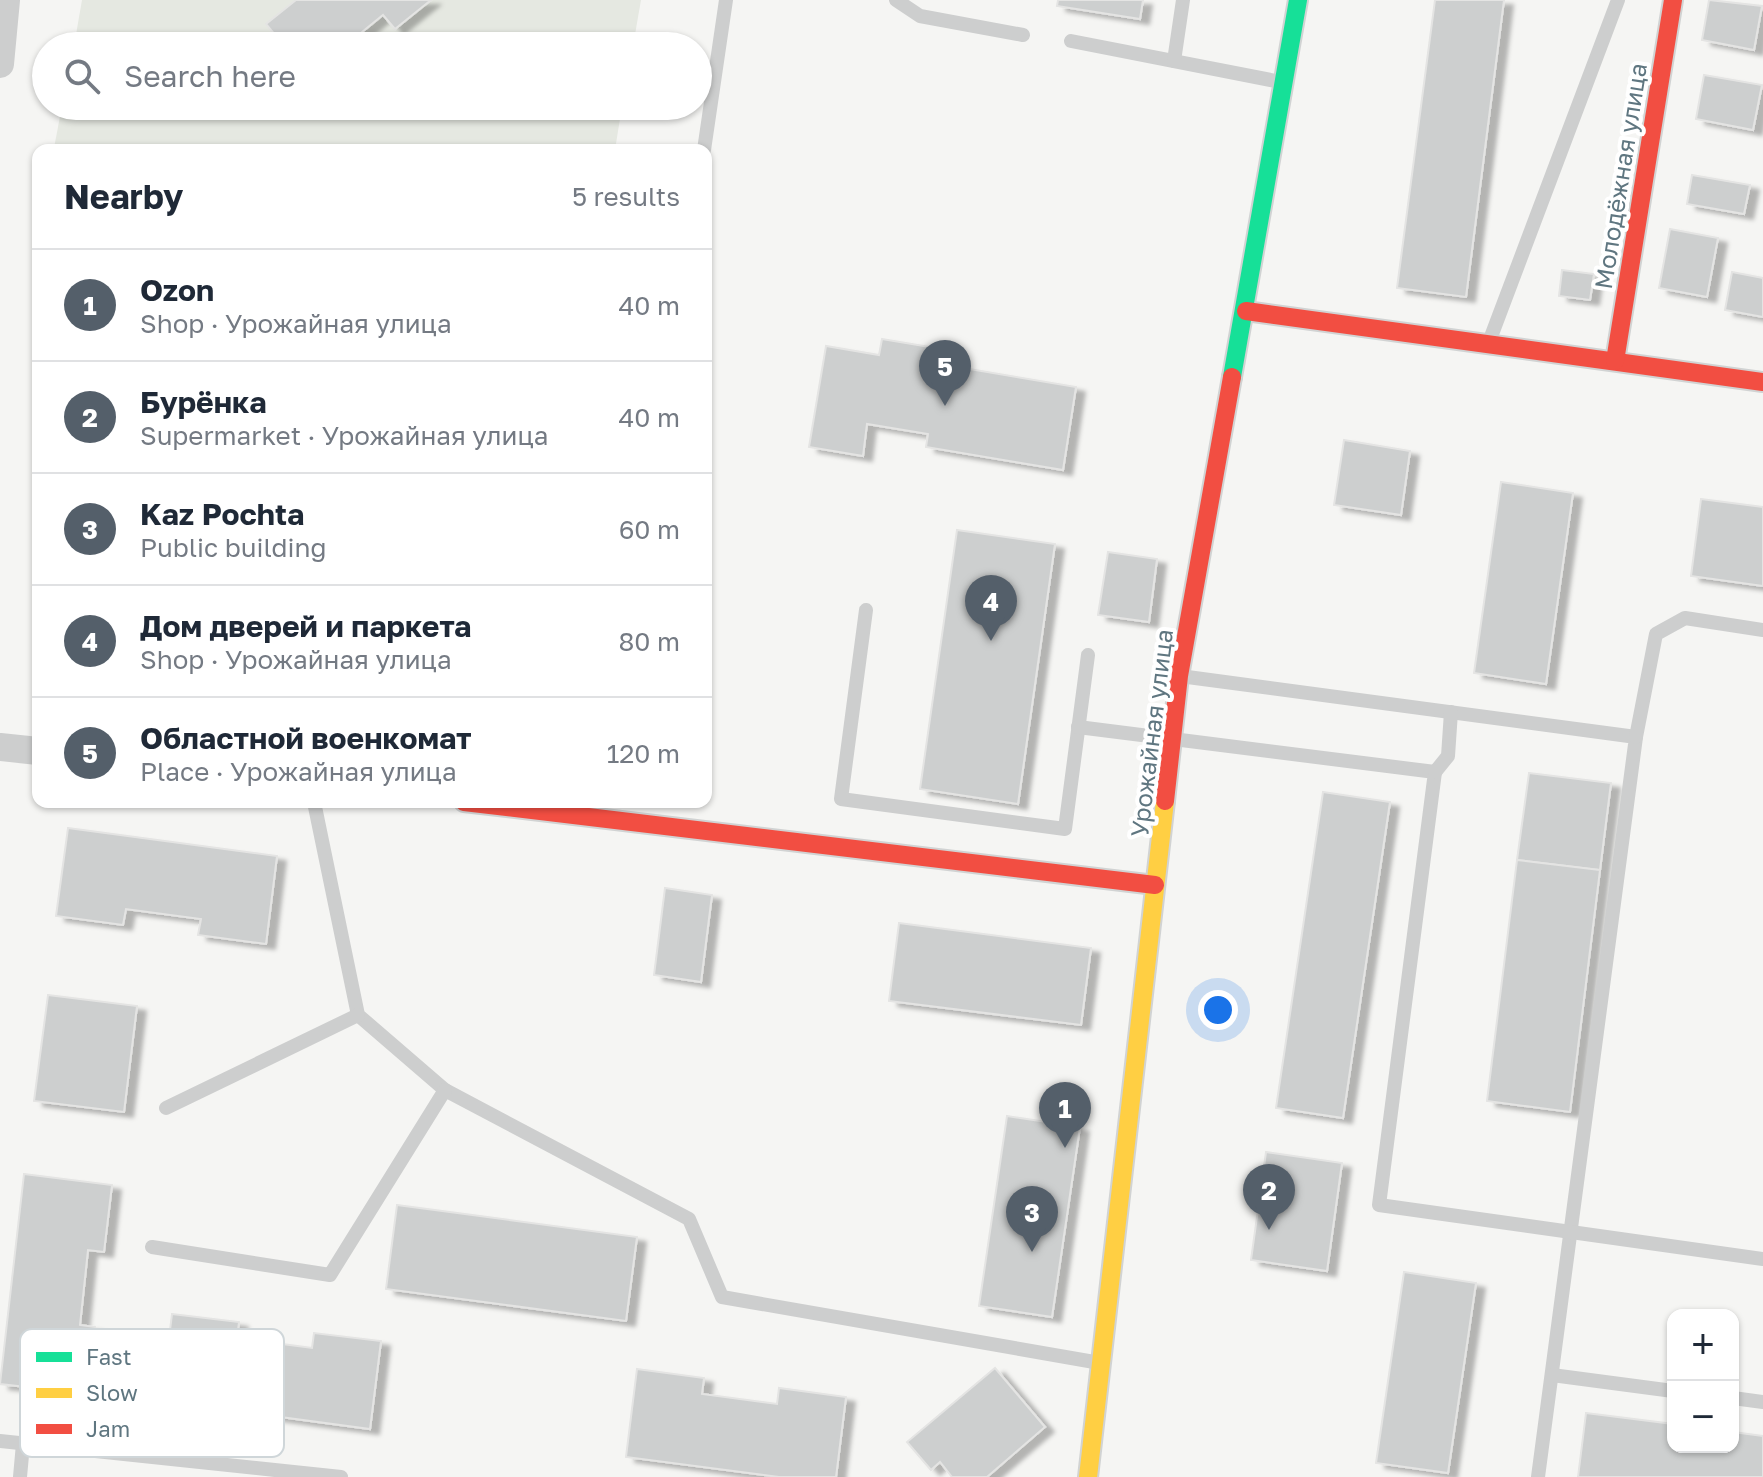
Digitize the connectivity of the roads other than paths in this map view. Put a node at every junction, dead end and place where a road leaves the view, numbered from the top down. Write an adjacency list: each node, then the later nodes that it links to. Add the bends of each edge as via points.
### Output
1 (6, 0): 11 (street)
2 (726, 0): 13 (lane)
3 (896, 0): 8 (lane, via 920,16)
4 (1183, 0): 10 (lane)
5 (1298, 0): 12 (street, Урожайная улица)
6 (1618, 0): 17 (lane)
7 (1673, 0): 18 (street, Молодёжная улица)
8 (1023, 35)
9 (1071, 41): 10 (lane)
10 (1174, 61): 12 (lane)
11 (0, 64)
12 (1281, 82): 16 (street, Урожайная улица)
13 (712, 95)
14 (708, 120): 15 (lane)
15 (705, 144)
16 (1246, 311): 17 (street); 23 (street, Урожайная улица)
17 (1488, 342): 18 (street)
18 (1615, 361): 19 (street)
19 (1763, 382)
20 (866, 610): 25 (lane, via 841,799 1065,829)
21 (1763, 630): 26 (lane, via 1685,618 1656,634)
22 (1088, 655): 25 (lane)
23 (1179, 676): 24 (lane); 27 (street, Урожайная улица)
24 (1451, 712): 26 (lane); 30 (lane, via 1448,756)
25 (1078, 727): 27 (lane)
26 (1636, 737): 37 (lane)
27 (1173, 739): 30 (lane); 33 (street, Урожайная улица)
28 (0, 747): 29 (street)
29 (32, 750)
30 (1435, 772): 37 (lane, via 1379,1205)
31 (315, 808): 34 (lane)
32 (514, 808): 33 (street)
33 (1155, 885): 40 (street, Урожайная улица)
34 (358, 1015): 35 (lane); 36 (lane)
35 (445, 1090): 38 (lane, via 330,1275); 40 (lane, via 689,1219 722,1297)
36 (166, 1108)
37 (1571, 1232): 39 (lane); 41 (lane)
38 (152, 1247)
39 (1763, 1259)
40 (1104, 1363): 51 (street, Урожайная улица)
41 (1552, 1375): 42 (lane); 52 (lane)
42 (1667, 1390)
43 (1739, 1399): 44 (lane)
44 (1763, 1402)
45 (0, 1441): 46 (lane)
46 (20, 1444)
47 (22, 1457): 49 (lane)
48 (148, 1457): 50 (lane)
49 (20, 1477)
50 (341, 1477)
51 (1088, 1477)
52 (1538, 1477)

